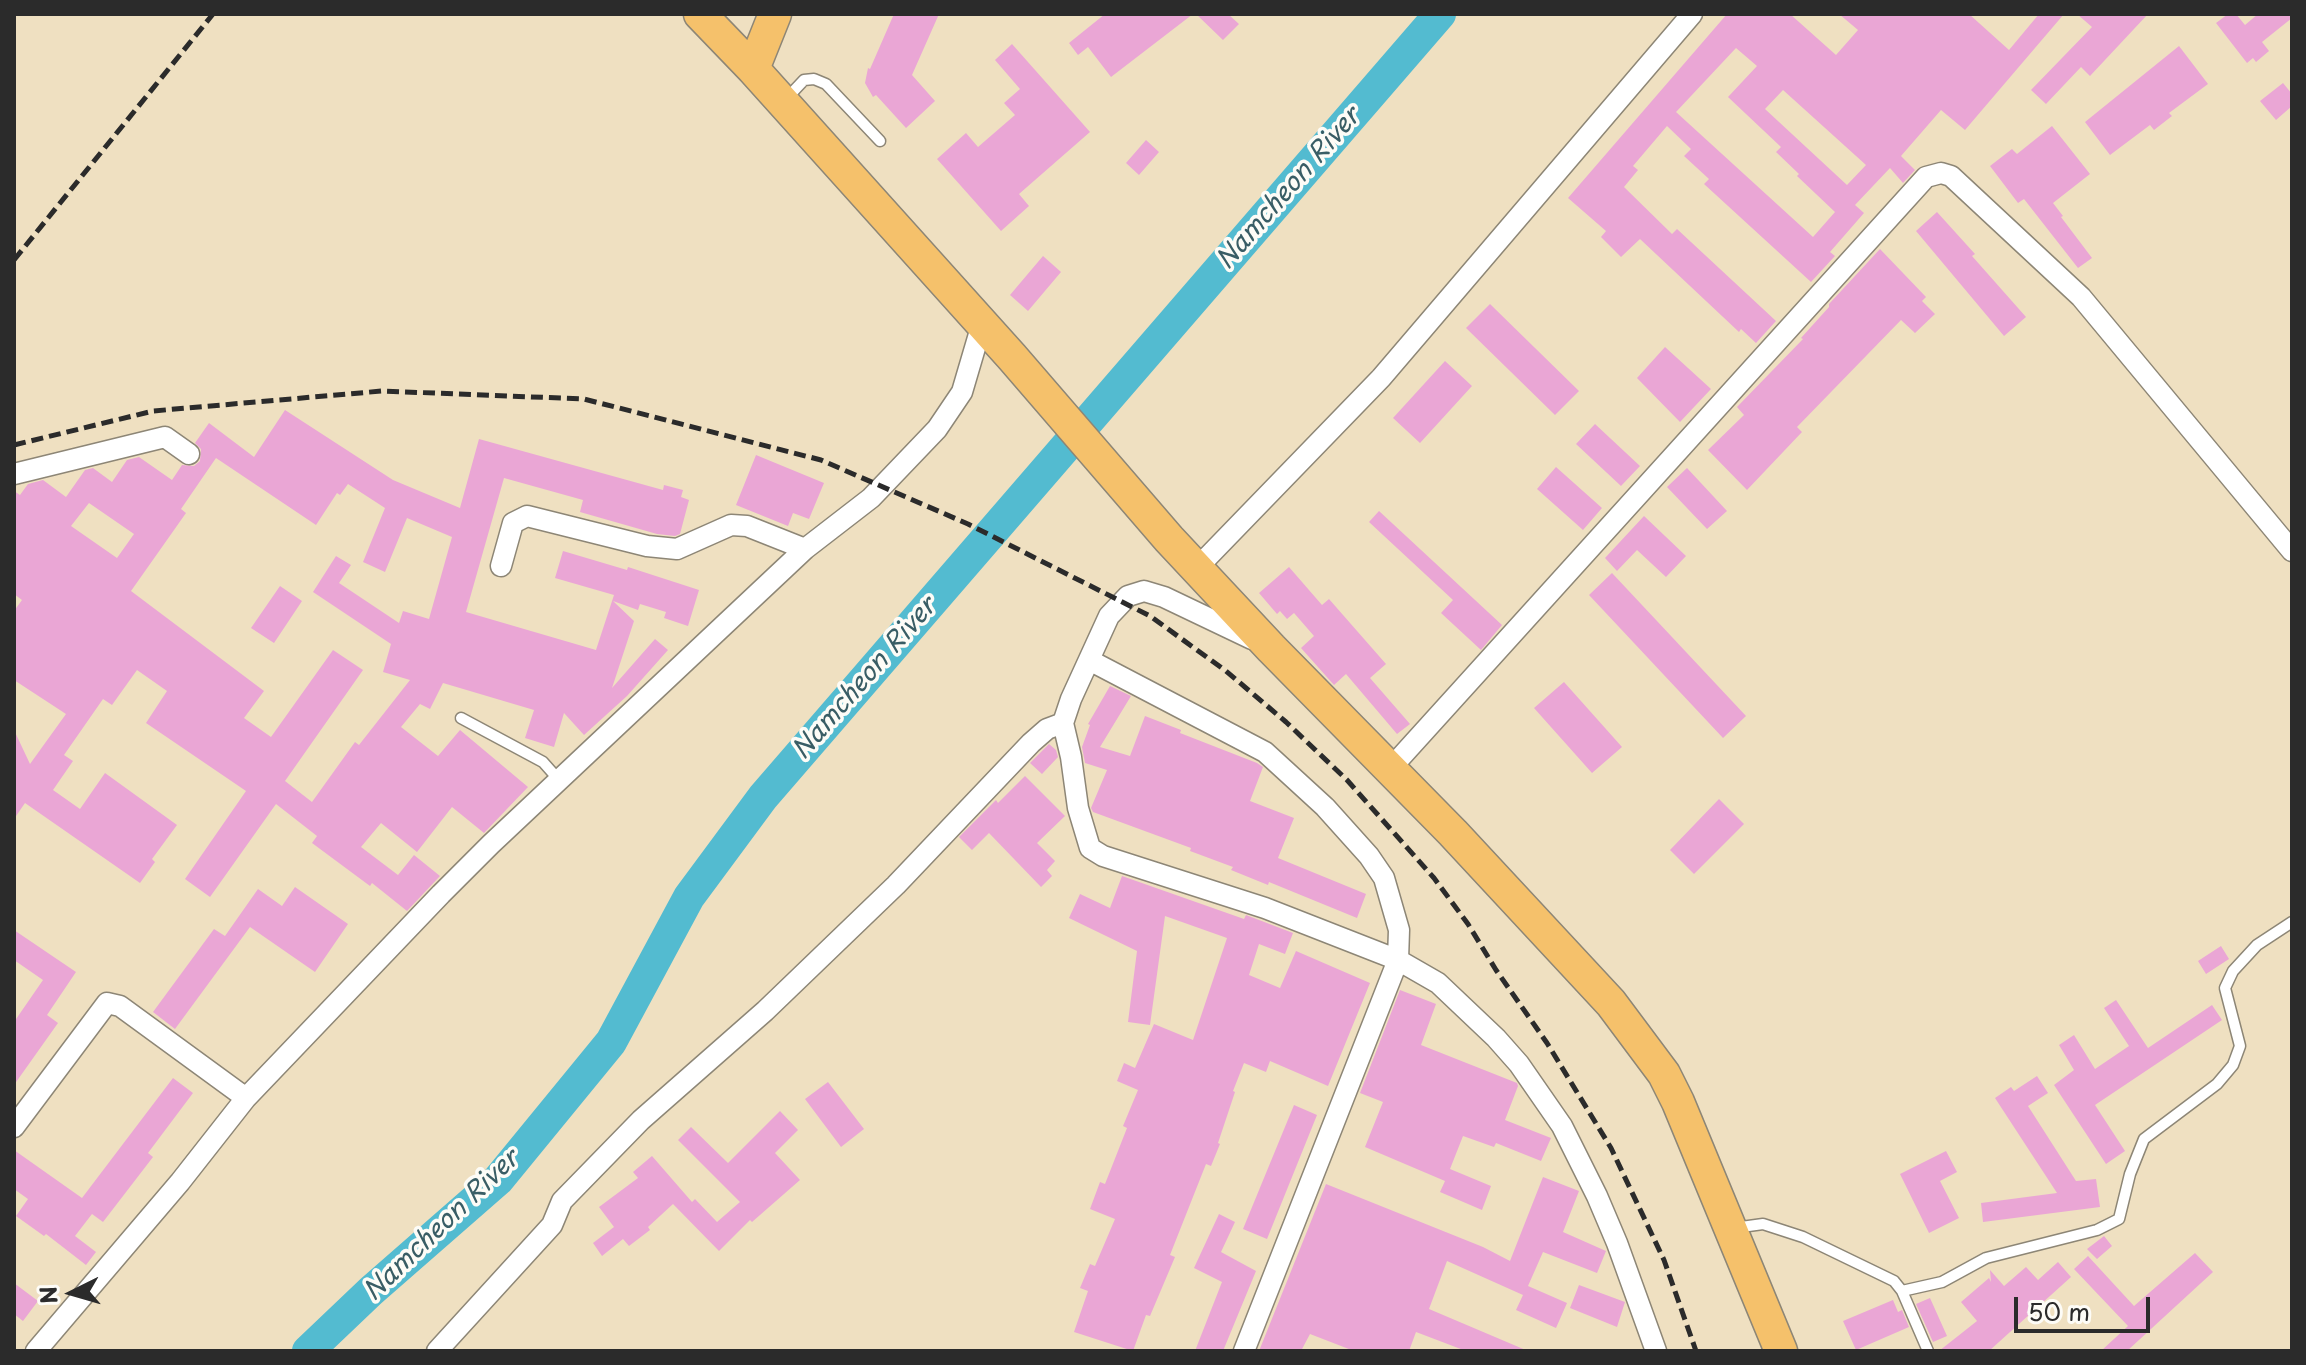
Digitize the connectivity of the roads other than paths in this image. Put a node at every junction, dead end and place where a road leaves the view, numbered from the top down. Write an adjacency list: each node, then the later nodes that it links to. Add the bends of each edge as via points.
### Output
1 (700, 14): 4 (main road)
2 (775, 14): 4 (main road)
3 (1692, 14): 13 (street, via 1381,378)
4 (753, 69): 5 (main road)
5 (783, 102): 6 (lane, via 804,80 814,79 826,84); 7 (main road)
6 (880, 141)
7 (982, 324): 10 (street, via 962,392 937,429 871,498); 13 (main road)
8 (189, 454): 9 (street, via 165,437)
9 (14, 474)
10 (805, 549): 12 (street, via 747,526 731,525 677,549 527,516 513,523); 19 (street)
11 (2292, 551): 18 (street, via 2081,297 1951,176 1941,173 1926,177)
12 (501, 566)
13 (1196, 569): 14 (main road)
14 (1271, 648): 15 (street, via 1144,591 1128,596 1109,616); 18 (main road)
15 (1091, 661): 17 (street); 21 (street, via 1265,752 1325,807 1384,878 1399,930)
16 (461, 718): 19 (lane, via 543,762)
17 (1063, 723): 21 (street, via 1090,848); 27 (street, via 1031,743 896,885 641,1120 562,1201 552,1225)
18 (1390, 769): 24 (main road, via 1636,1034 1678,1102)
19 (559, 780): 22 (street, via 441,894)
20 (2292, 922): 25 (lane, via 2257,945 2233,971 2225,988 2240,1046 2233,1065 2217,1084 2144,1139 2119,1219 2097,1230 1986,1258 1942,1282)
21 (1398, 960): 28 (street); 29 (street, via 1438,983 1496,1038 1538,1089 1597,1196)
22 (246, 1098): 23 (street, via 120,1006 107,1003); 26 (street)
23 (14, 1127)
24 (1732, 1228): 25 (lane, via 1763,1224 1803,1237 1894,1281); 30 (main road)
25 (1902, 1291): 31 (lane)
26 (36, 1351)
27 (437, 1351)
28 (1244, 1351)
29 (1656, 1351)
30 (1781, 1351)
31 (1928, 1351)

